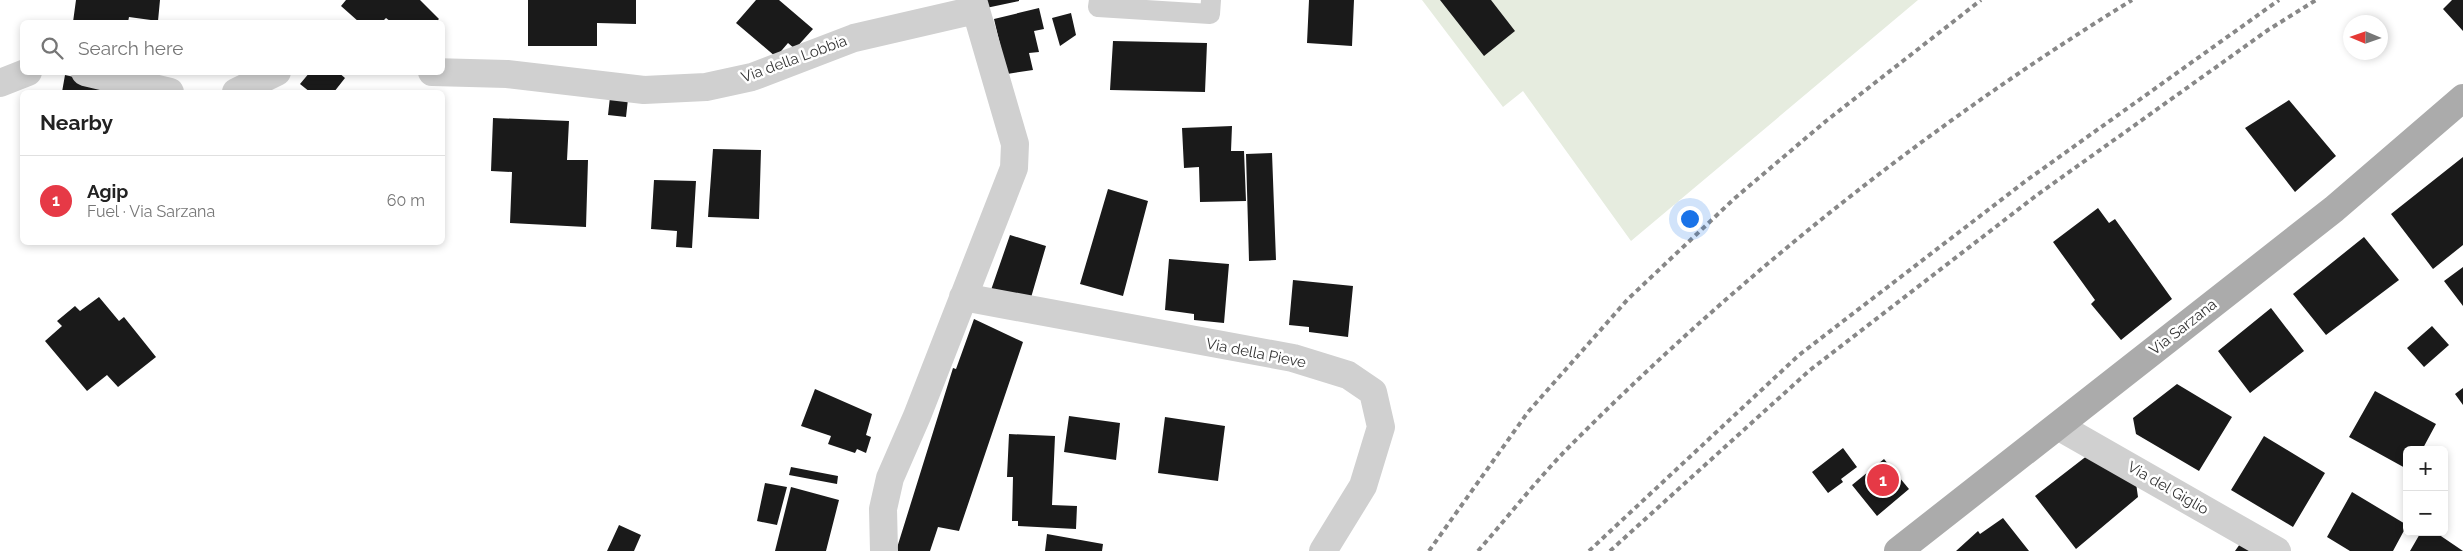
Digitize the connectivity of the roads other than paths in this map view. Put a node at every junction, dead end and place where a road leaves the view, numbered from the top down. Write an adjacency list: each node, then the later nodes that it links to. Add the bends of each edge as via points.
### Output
1 (1099, 0): 2 (lane, via 1098,7 1210,14)
2 (1211, 0)
3 (974, 5): 4 (street, Via della Lobbia, via 854,38 752,77 706,87 644,90 507,74); 12 (street, via 1014,144 1014,168)
4 (445, 72)
5 (20, 75): 8 (street)
6 (98, 75): 9 (street)
7 (271, 75): 10 (street)
8 (0, 83)
9 (162, 90)
10 (240, 90)
11 (2463, 98): 13 (main road, Via Sarzana, via 2334,208)
12 (963, 297): 14 (street, via 890,478 883,508); 15 (street, Via della Pieve, via 1293,358 1348,375 1373,392 1382,427 1363,486)
13 (2058, 426): 16 (main road, Via Sarzana); 17 (street, Via del Giglio)
14 (884, 551)
15 (1324, 551)
16 (1898, 551)
17 (2277, 551)

